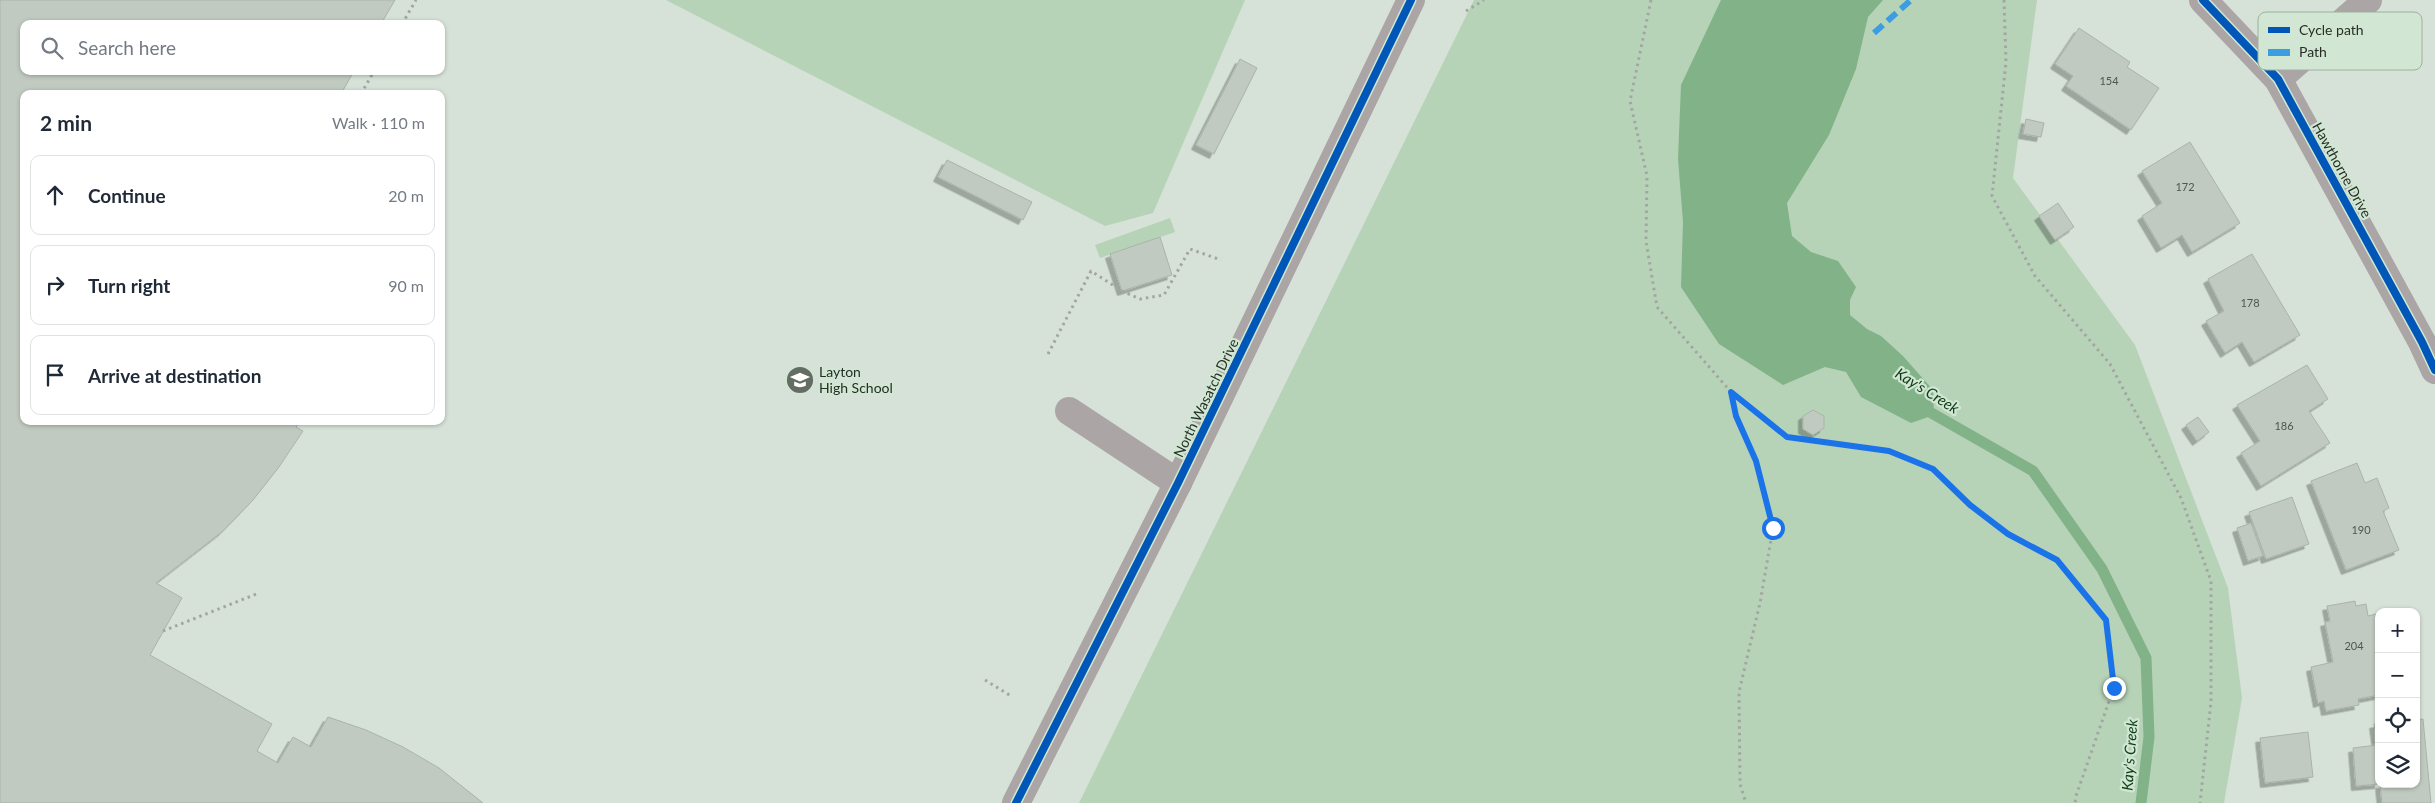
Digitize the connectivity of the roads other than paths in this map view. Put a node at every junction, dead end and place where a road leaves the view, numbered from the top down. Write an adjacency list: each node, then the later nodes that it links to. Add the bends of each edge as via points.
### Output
1 (1411, 0): 11 (street, North Wasatch Drive)
2 (2203, 0): 5 (street, Hawthorne Drive)
3 (2368, 0): 4 (street)
4 (2354, 12)
5 (2258, 58)
6 (2269, 70): 8 (street, Hawthorne Drive)
7 (2288, 70): 8 (street)
8 (2278, 79): 9 (street, Hawthorne Drive)
9 (2435, 370)
10 (1069, 411): 11 (street)
11 (1178, 483): 12 (street, North Wasatch Drive)
12 (1016, 803)

